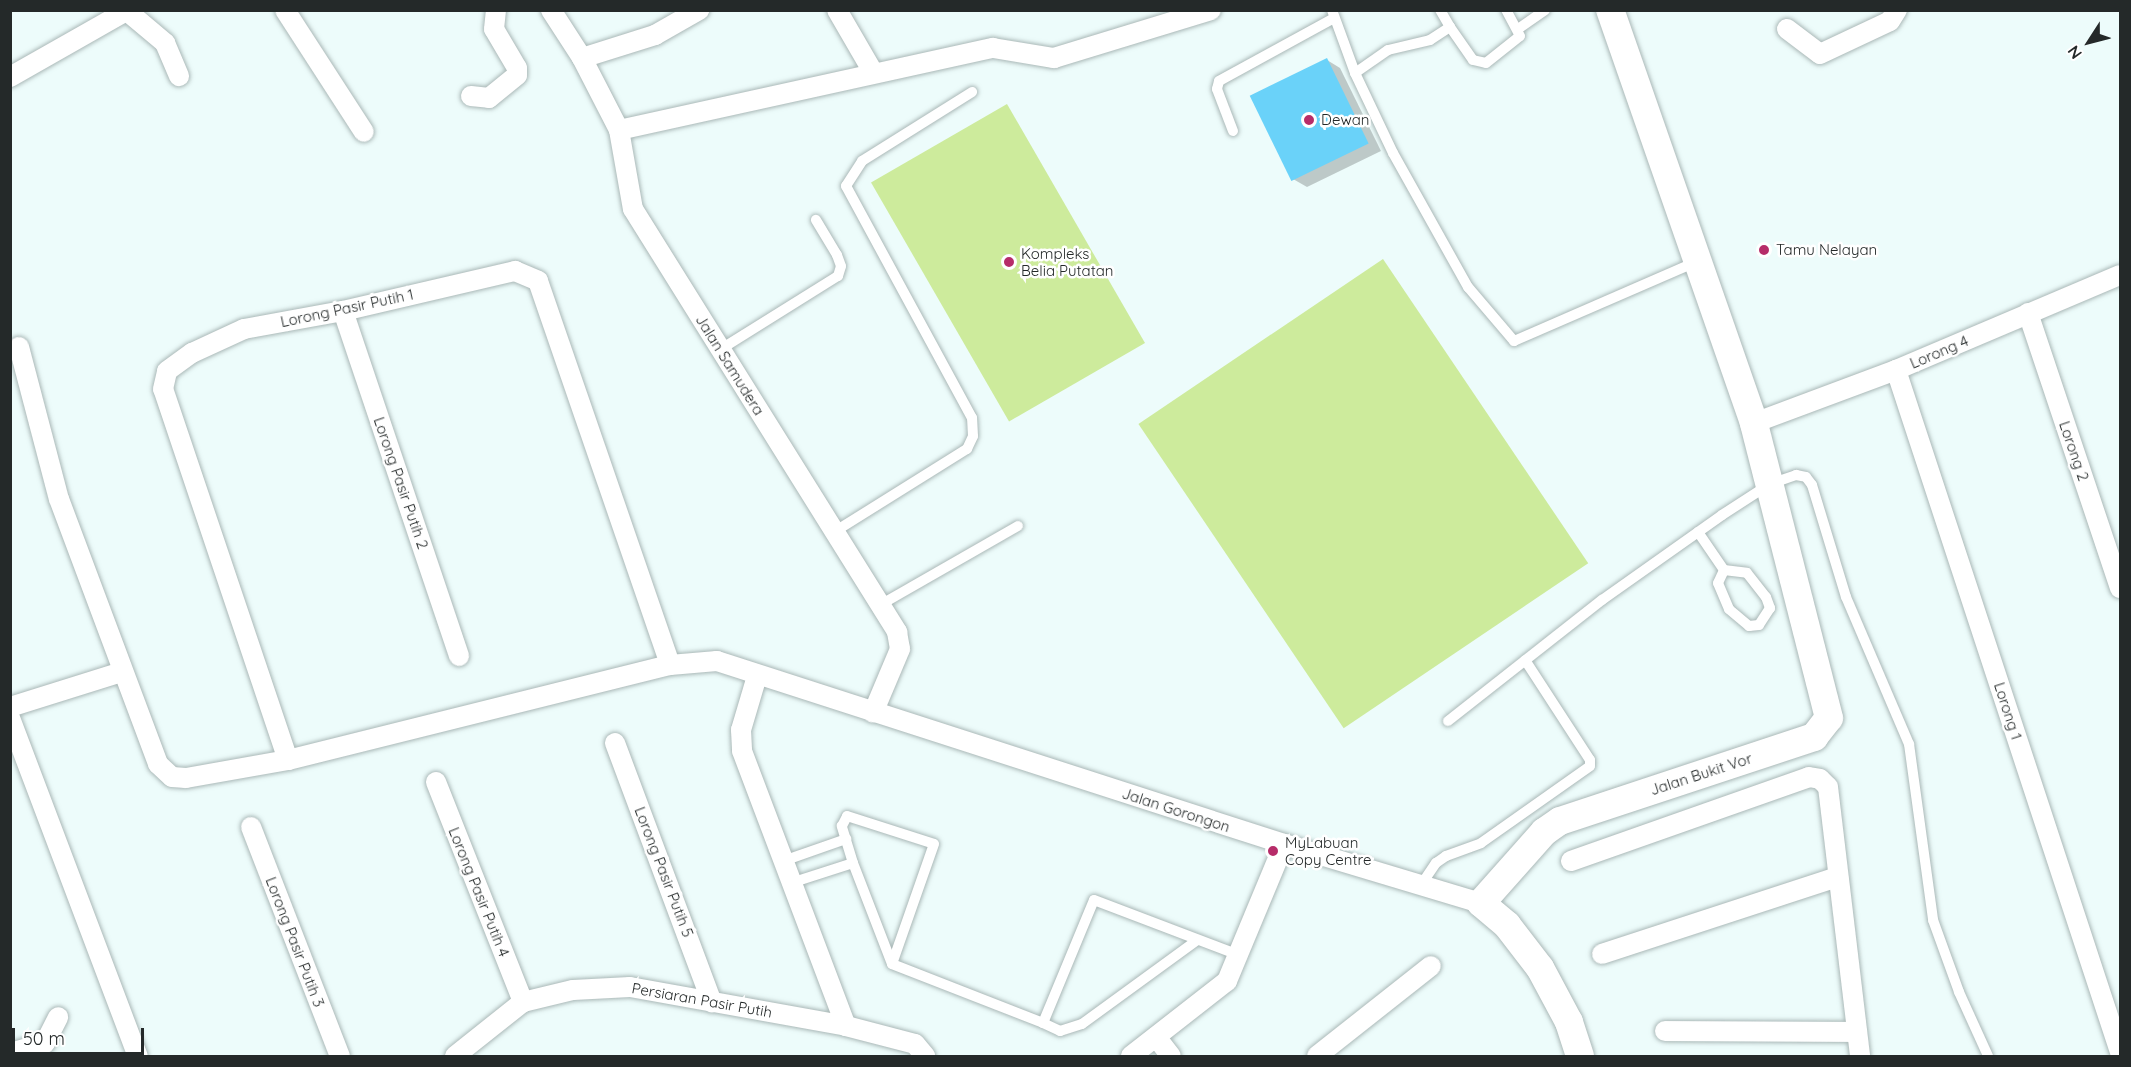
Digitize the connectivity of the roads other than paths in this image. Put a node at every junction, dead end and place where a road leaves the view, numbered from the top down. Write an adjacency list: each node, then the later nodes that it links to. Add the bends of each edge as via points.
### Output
1 (285, 10): 26 (street)
2 (496, 10): 23 (street, via 494,29 518,68 517,75 489,98)
3 (551, 10): 17 (street, Jalan Samudera)
4 (699, 10): 17 (street, via 655,35)
5 (837, 10): 18 (street)
6 (1211, 10): 18 (street, via 1054,58 993,48)
7 (1440, 10): 14 (lane)
8 (1506, 10): 16 (lane)
9 (1545, 10): 16 (lane)
10 (1610, 10): 28 (street, Jalan Bukit Vor)
11 (1897, 10): 15 (street, via 1890,21 1830,53 1812,51)
12 (128, 11): 20 (street, via 165,43); 21 (street)
13 (1333, 14): 19 (lane); 25 (lane, via 1219,81 1217,88)
14 (1450, 27): 16 (lane, via 1479,64 1517,42); 19 (lane, via 1430,40 1388,50)
15 (1787, 28)
16 (1518, 29)
17 (582, 58): 24 (street, Jalan Samudera)
18 (873, 72): 24 (street)
19 (1355, 74): 28 (lane, via 1377,123 1458,270 1482,307 1514,341)
20 (179, 76)
21 (10, 77)
22 (972, 92): 38 (lane, via 862,161 846,186 972,418 973,436 967,449)
23 (471, 96)
24 (619, 130): 33 (street, Jalan Samudera, via 633,209)
25 (1233, 131)
26 (364, 132)
27 (816, 220): 33 (lane, via 837,255 841,266 838,276)
28 (1696, 262): 35 (street, Jalan Bukit Vor)
29 (2121, 275): 31 (street, Lorong 4)
30 (343, 311): 43 (street, Lorong Pasir Putih 2); 45 (street, Lorong Pasir Putih 1, via 515,271 538,281); 53 (street, Lorong Pasir Putih 1, via 244,329 192,353 166,371 163,379 163,389)
31 (2028, 314): 34 (street, Lorong 4); 41 (street, Lorong 2)
32 (18, 347): 46 (street, via 59,499)
33 (721, 349): 38 (street, Jalan Samudera)
34 (1896, 370): 35 (street, Lorong 4); 78 (street, Lorong 1)
35 (1754, 423): 36 (street, Jalan Bukit Vor)
36 (1770, 484): 39 (lane); 64 (street, Jalan Bukit Vor, via 1829,718 1824,729 1814,737 1560,821 1544,832); 89 (lane, via 1796,475 1806,477 1812,485 1846,597 1909,744 1934,920 1959,992)
37 (1018, 526): 42 (lane)
38 (834, 532): 42 (street, Jalan Samudera)
39 (1698, 532): 40 (lane); 44 (lane)
40 (1724, 570): 40 (lane, via 1747,573 1766,597 1770,608 1760,625 1749,626 1729,609 1718,582)
41 (2121, 588)
42 (880, 605): 49 (street, Jalan Samudera, via 897,633 900,649)
43 (459, 656)
44 (1525, 660): 51 (lane); 63 (lane, via 1590,760 1590,766 1481,843 1446,856)
45 (670, 665): 47 (street, Jalan Gorongon, via 717,661); 53 (street, Jalan Gorongon)
46 (122, 672): 48 (street); 53 (street, Jalan Gorongon, via 158,764 172,777 186,778)
47 (757, 676): 49 (street, Jalan Gorongon); 58 (street, via 741,730 742,751)
48 (10, 707)
49 (873, 713): 57 (street, Jalan Gorongon)
50 (10, 718): 80 (street)
51 (1448, 721)
52 (615, 743): 71 (street, Lorong Pasir Putih 5)
53 (288, 760)
54 (436, 782): 70 (street, Lorong Pasir Putih 4)
55 (251, 827): 81 (street, Lorong Pasir Putih 3)
56 (846, 839): 58 (lane); 60 (lane); 68 (lane, via 842,826 847,816 934,844)
57 (1284, 844): 63 (street, Jalan Gorongon); 66 (street)
58 (786, 860): 62 (street)
59 (1571, 861): 61 (street, via 1809,777 1820,779 1828,787)
60 (853, 863): 62 (lane); 68 (lane)
61 (1839, 877): 67 (street); 76 (street)
62 (794, 882): 74 (street)
63 (1421, 885): 64 (street, Jalan Gorongon)
64 (1481, 903): 87 (street, via 1508,925 1540,968 1569,1022)
65 (1196, 941): 66 (lane); 73 (lane, via 1082,1024 1060,1030); 73 (lane, via 1094,900)
66 (1236, 954): 77 (street, via 1227,981)
67 (1602, 954)
68 (892, 964): 73 (lane)
69 (1431, 966): 86 (street)
70 (523, 1002): 71 (street, Persiaran Pasir Putih, via 573,990 630,987); 82 (street, Persiaran Pasir Putih)
71 (712, 1002): 74 (street, Persiaran Pasir Putih)
72 (58, 1017): 79 (street, via 45,1043)
73 (1043, 1023)
74 (846, 1026): 83 (street, Persiaran Pasir Putih, via 915,1044)
75 (1665, 1031): 76 (street)
76 (1857, 1032): 88 (street)
77 (1156, 1037): 84 (street); 85 (street)
78 (2121, 1052)
79 (10, 1053)
80 (138, 1056)
81 (340, 1056)
82 (455, 1056)
83 (925, 1056)
84 (1131, 1056)
85 (1172, 1056)
86 (1317, 1056)
87 (1580, 1056)
88 (1860, 1056)
89 (1988, 1056)

